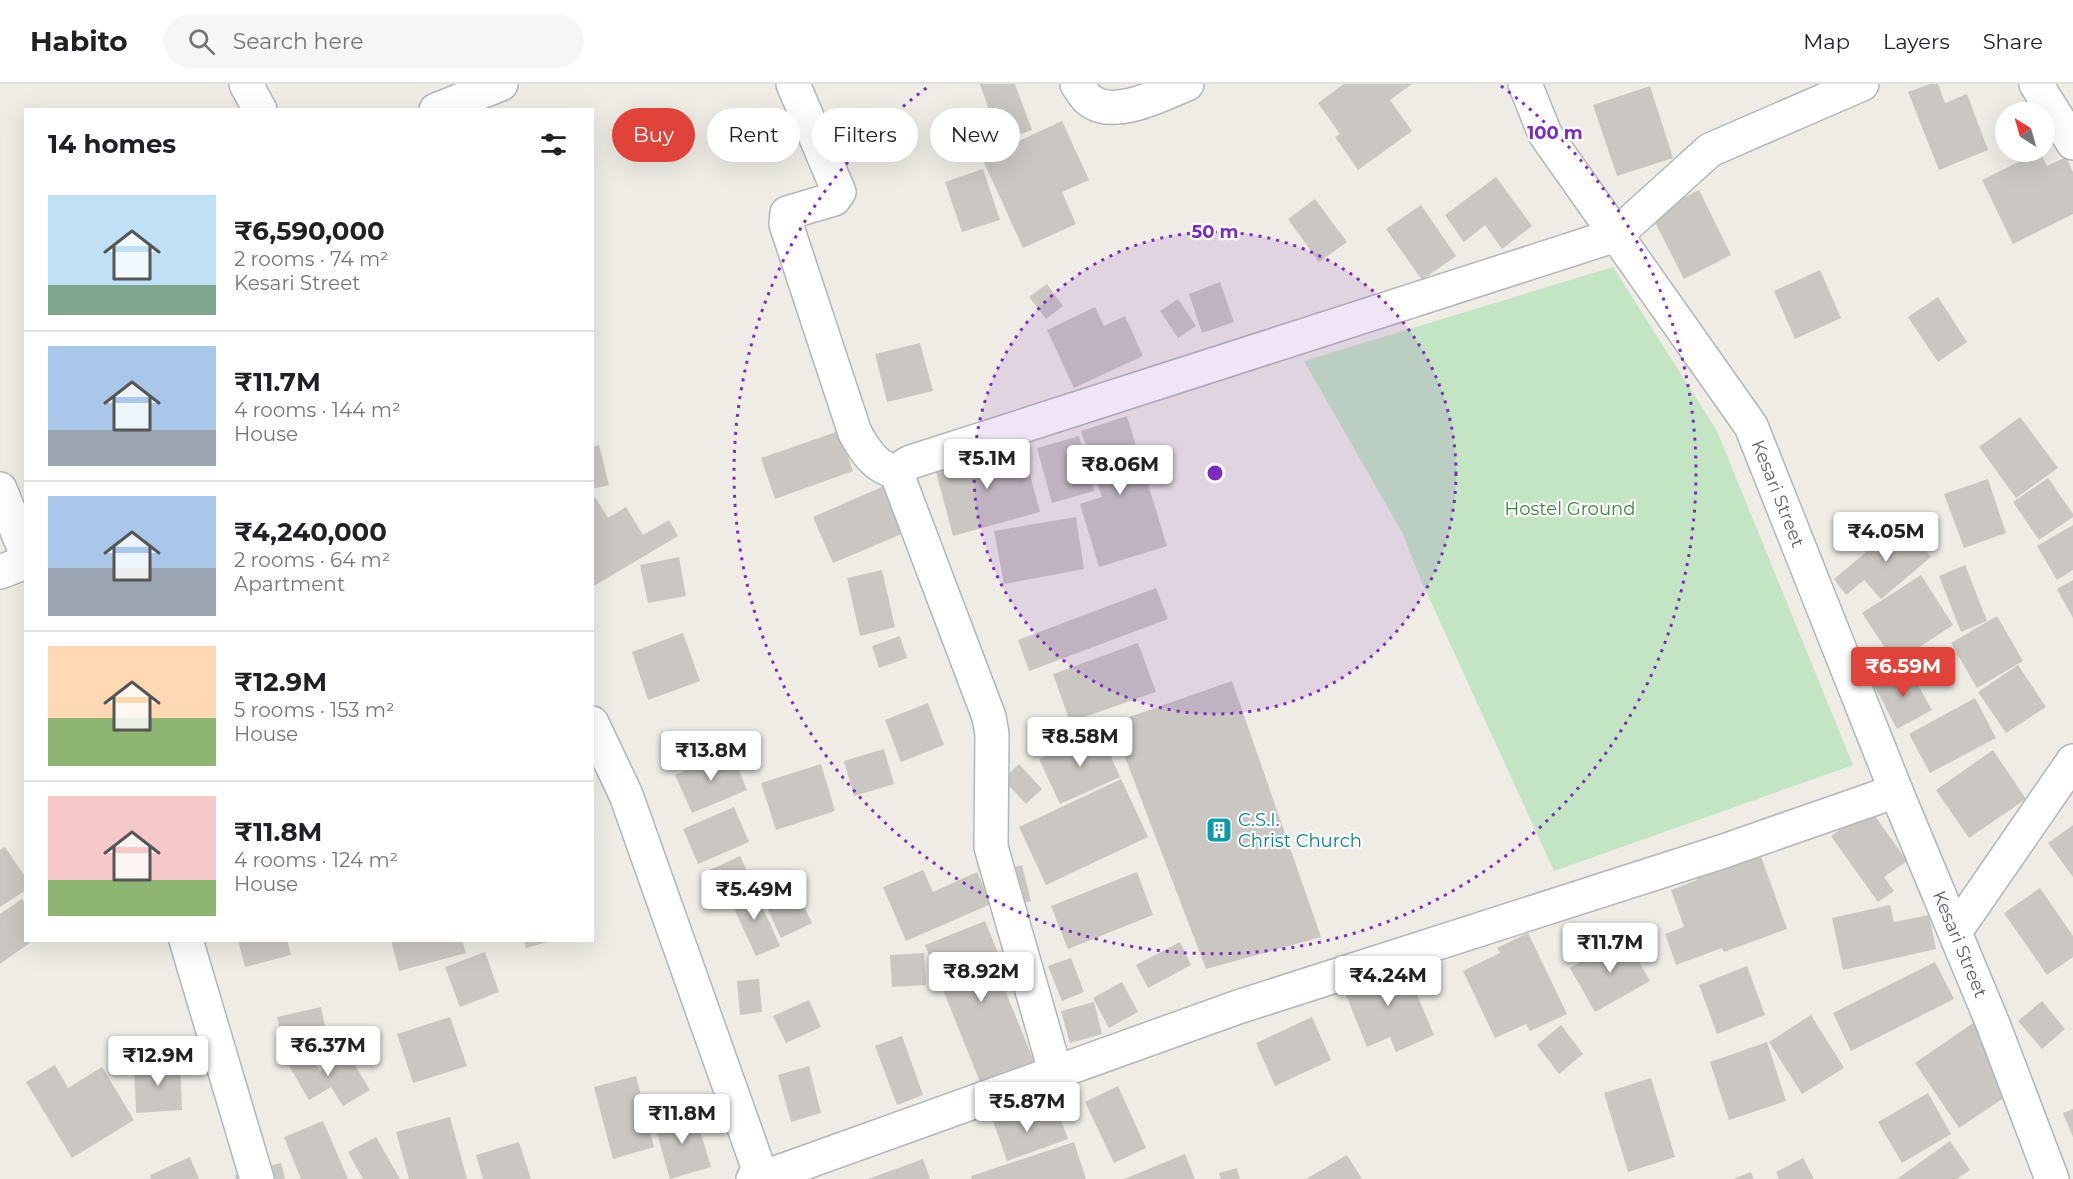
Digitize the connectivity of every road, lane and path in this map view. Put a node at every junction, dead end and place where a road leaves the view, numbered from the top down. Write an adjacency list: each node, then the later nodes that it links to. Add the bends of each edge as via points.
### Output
1 (246, 84): 9 (street)
2 (501, 84): 10 (street)
3 (793, 84): 13 (street, via 839,192 834,199 787,213 786,224 855,433 868,456)
4 (1077, 84): 5 (street, via 1091,102 1119,108)
5 (1186, 84)
6 (1525, 84): 12 (street, Kesari Street, via 1545,134)
7 (1862, 84): 12 (street, via 1710,150)
8 (2036, 84): 11 (street)
9 (259, 108)
10 (441, 108)
11 (2073, 143)
12 (1616, 235): 13 (street, via 906,464); 20 (street, Kesari Street, via 1751,426)
13 (900, 474): 23 (street, via 989,717 991,847)
14 (0, 489): 15 (street)
15 (24, 548)
16 (24, 563): 17 (street)
17 (0, 572)
18 (594, 727): 24 (street, via 626,795)
19 (2073, 762): 21 (street)
20 (1896, 791): 21 (street, Kesari Street); 23 (street, via 1721,852 1239,1007)
21 (1955, 932): 26 (street, Kesari Street)
22 (187, 942): 25 (street)
23 (1056, 1074): 24 (street)
24 (757, 1178)
25 (256, 1179)
26 (2052, 1179)

